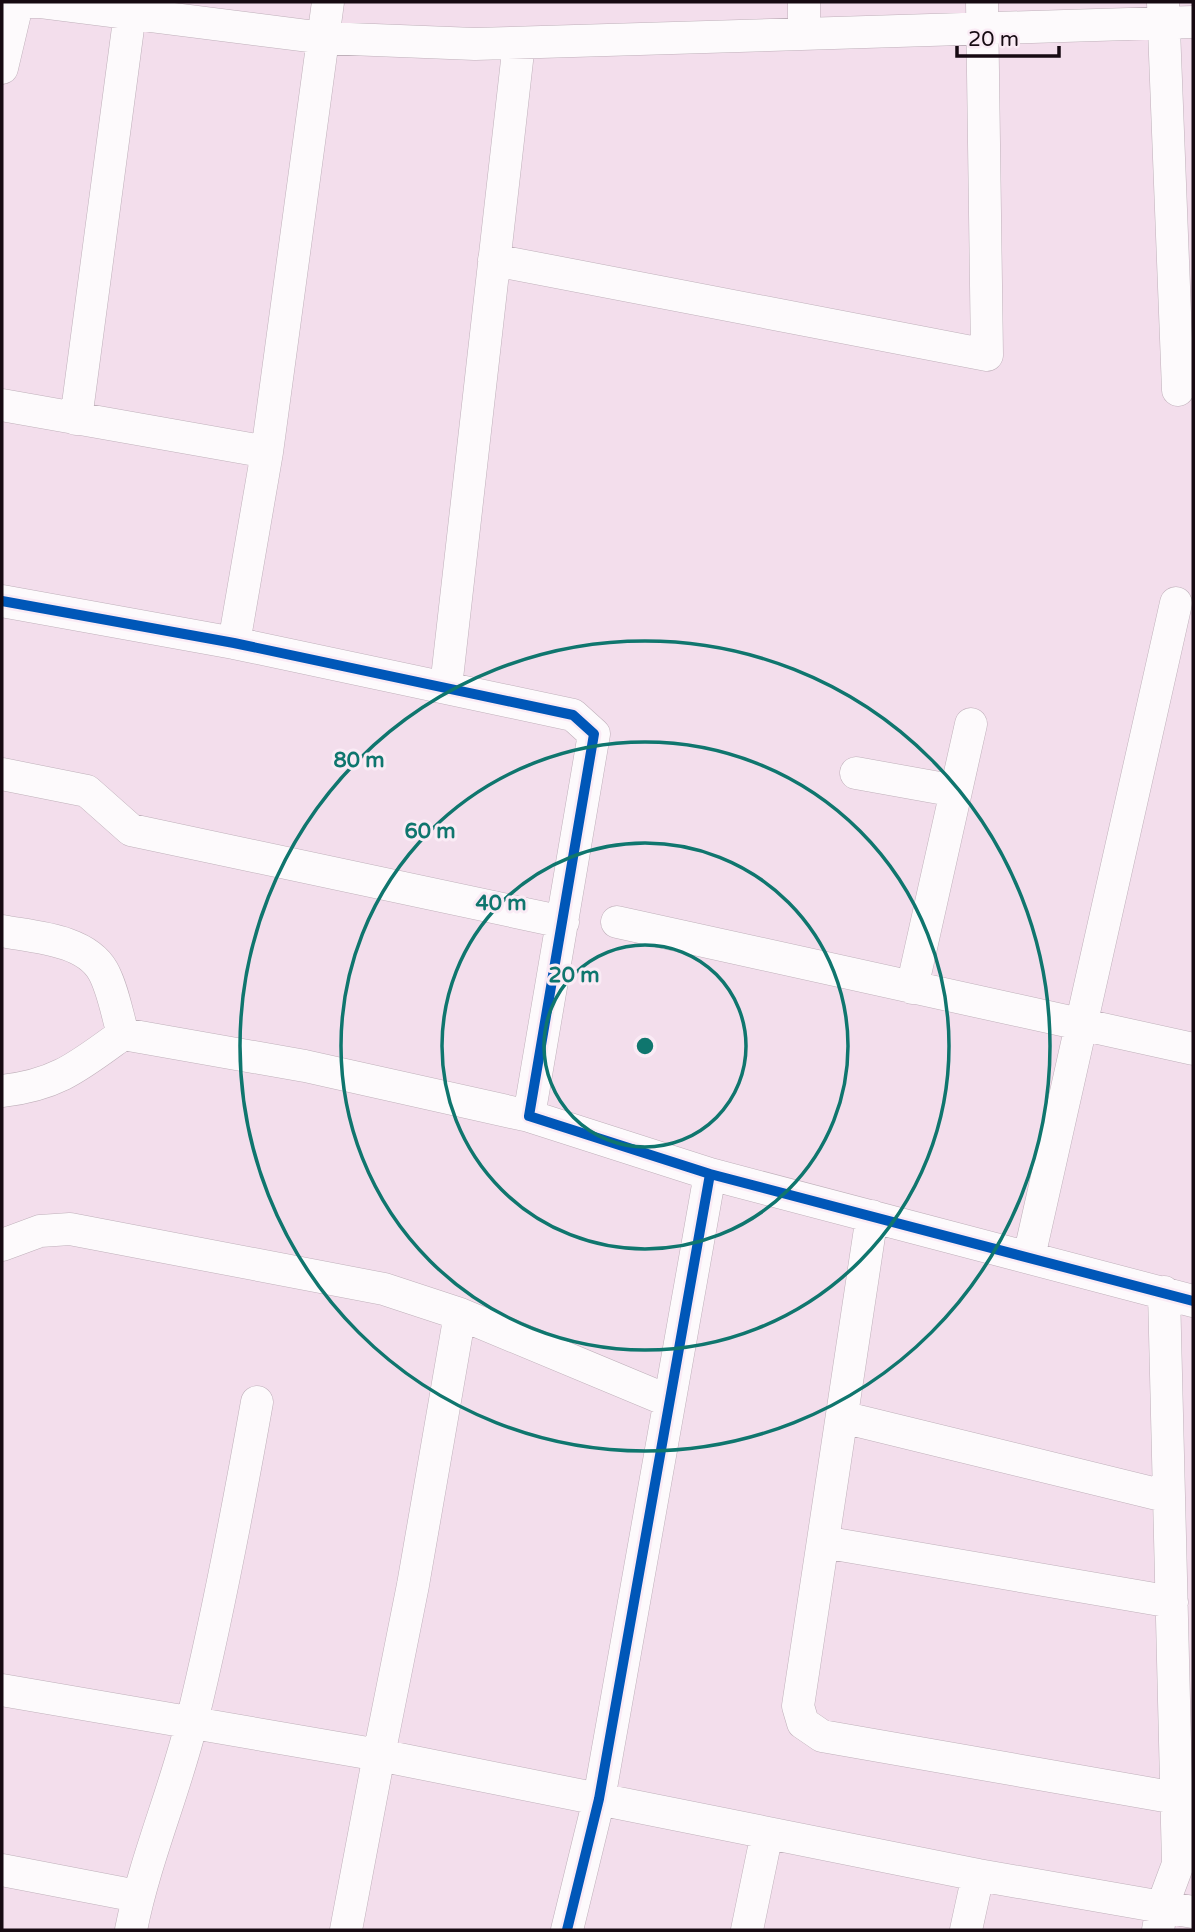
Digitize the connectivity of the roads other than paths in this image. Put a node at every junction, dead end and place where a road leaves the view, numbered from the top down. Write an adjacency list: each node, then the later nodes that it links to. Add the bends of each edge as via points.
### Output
1 (38, 2): 4 (street); 10 (street, via 26,2 16,9)
2 (328, 2): 8 (street)
3 (804, 2): 7 (street)
4 (130, 13): 8 (street); 14 (street)
5 (982, 14): 6 (street); 7 (street); 11 (street, via 987,355)
6 (1173, 15): 12 (street)
7 (804, 33): 9 (street)
8 (324, 37): 9 (street); 15 (street)
9 (519, 43): 11 (street)
10 (2, 68)
11 (494, 260): 19 (street)
12 (1178, 390)
13 (2, 405): 14 (street)
14 (76, 419): 15 (street)
15 (267, 452): 18 (street)
16 (2, 601): 18 (street)
17 (1176, 603): 28 (street)
18 (234, 643): 19 (street)
19 (446, 687): 24 (street, via 573,715 594,734)
20 (971, 724): 23 (street)
21 (856, 773): 23 (street)
22 (2, 774): 24 (street, via 87,791 131,830)
23 (956, 791): 27 (street)
24 (563, 922): 32 (street)
25 (617, 922): 27 (street)
26 (2, 931): 29 (street, via 64,943 90,958 104,972)
27 (912, 988): 28 (street)
28 (1081, 1026): 30 (street); 36 (street)
29 (123, 1034): 31 (street, via 53,1081); 32 (street, via 305,1066)
30 (1193, 1049)
31 (2, 1091)
32 (529, 1116): 33 (street)
33 (710, 1174): 34 (street); 39 (street)
34 (872, 1216): 36 (street); 41 (street)
35 (2, 1245): 38 (street, via 40,1231 70,1229 384,1289)
36 (1030, 1257): 37 (street)
37 (1179, 1296): 42 (street)
38 (460, 1314): 39 (street); 47 (street, via 414,1585)
39 (669, 1401): 49 (street)
40 (257, 1402): 46 (street)
41 (842, 1417): 42 (street); 43 (street)
42 (1169, 1497): 44 (street)
43 (822, 1542): 44 (street); 48 (street, via 798,1706 803,1723 821,1737)
44 (1172, 1602): 48 (street)
45 (2, 1690): 46 (street)
46 (192, 1723): 47 (street); 53 (street)
47 (379, 1755): 49 (street); 57 (street)
48 (1176, 1798): 55 (street, via 1178,1864)
49 (598, 1799): 50 (street); 58 (street)
50 (767, 1833): 52 (street); 59 (street)
51 (2, 1870): 53 (street)
52 (978, 1875): 55 (street); 60 (street)
53 (138, 1896): 56 (street)
54 (1193, 1912): 55 (street)
55 (1160, 1919)
56 (131, 1930)
57 (346, 1930)
58 (567, 1930)
59 (747, 1930)
60 (966, 1930)

